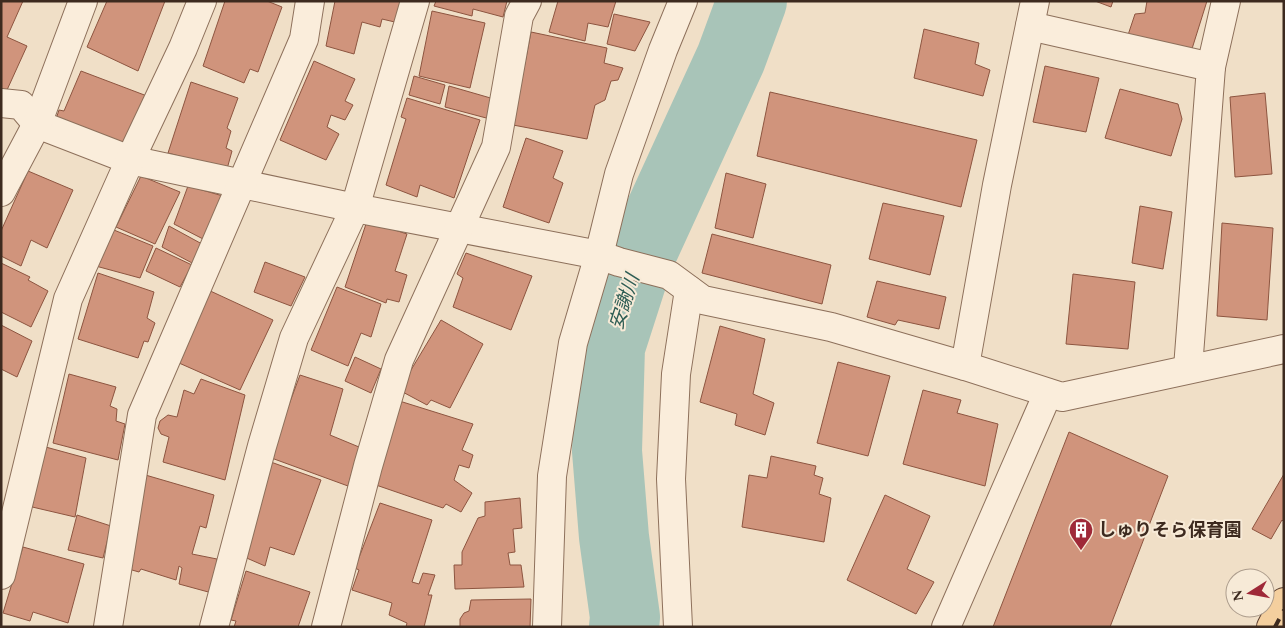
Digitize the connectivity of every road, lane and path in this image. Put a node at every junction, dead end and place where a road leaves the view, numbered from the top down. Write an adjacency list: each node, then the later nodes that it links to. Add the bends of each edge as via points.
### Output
1 (83, 1): 11 (street)
2 (202, 1): 12 (street)
3 (310, 1): 13 (street, via 304,39)
4 (415, 1): 15 (street)
5 (527, 1): 16 (street, via 519,16 496,147)
6 (682, 1): 17 (street, via 619,174)
7 (1226, 1): 9 (street)
8 (1033, 14): 9 (street); 20 (street, via 997,185)
9 (1211, 67): 21 (street)
10 (1, 103): 11 (street, via 22,105)
11 (37, 124): 12 (street); 14 (street)
12 (130, 160): 13 (street); 23 (street, via 68,299)
13 (241, 184): 15 (street); 25 (street, via 142,415)
14 (1, 192)
15 (355, 208): 16 (street); 26 (street, via 294,338)
16 (459, 228): 17 (street); 27 (street, via 399,360)
17 (609, 259): 18 (street); 28 (street, via 573,343 552,476)
18 (679, 283): 20 (street, via 703,300 831,327); 29 (street, via 671,479)
19 (1284, 349): 21 (street)
20 (965, 366): 22 (street)
21 (1188, 368): 22 (street, via 1062,397)
22 (1048, 393): 30 (street)
23 (1, 575)
24 (1284, 602): 31 (main road)
25 (108, 627)
26 (214, 627)
27 (326, 627)
28 (548, 627)
29 (678, 627)
30 (946, 627)
31 (1271, 627)

